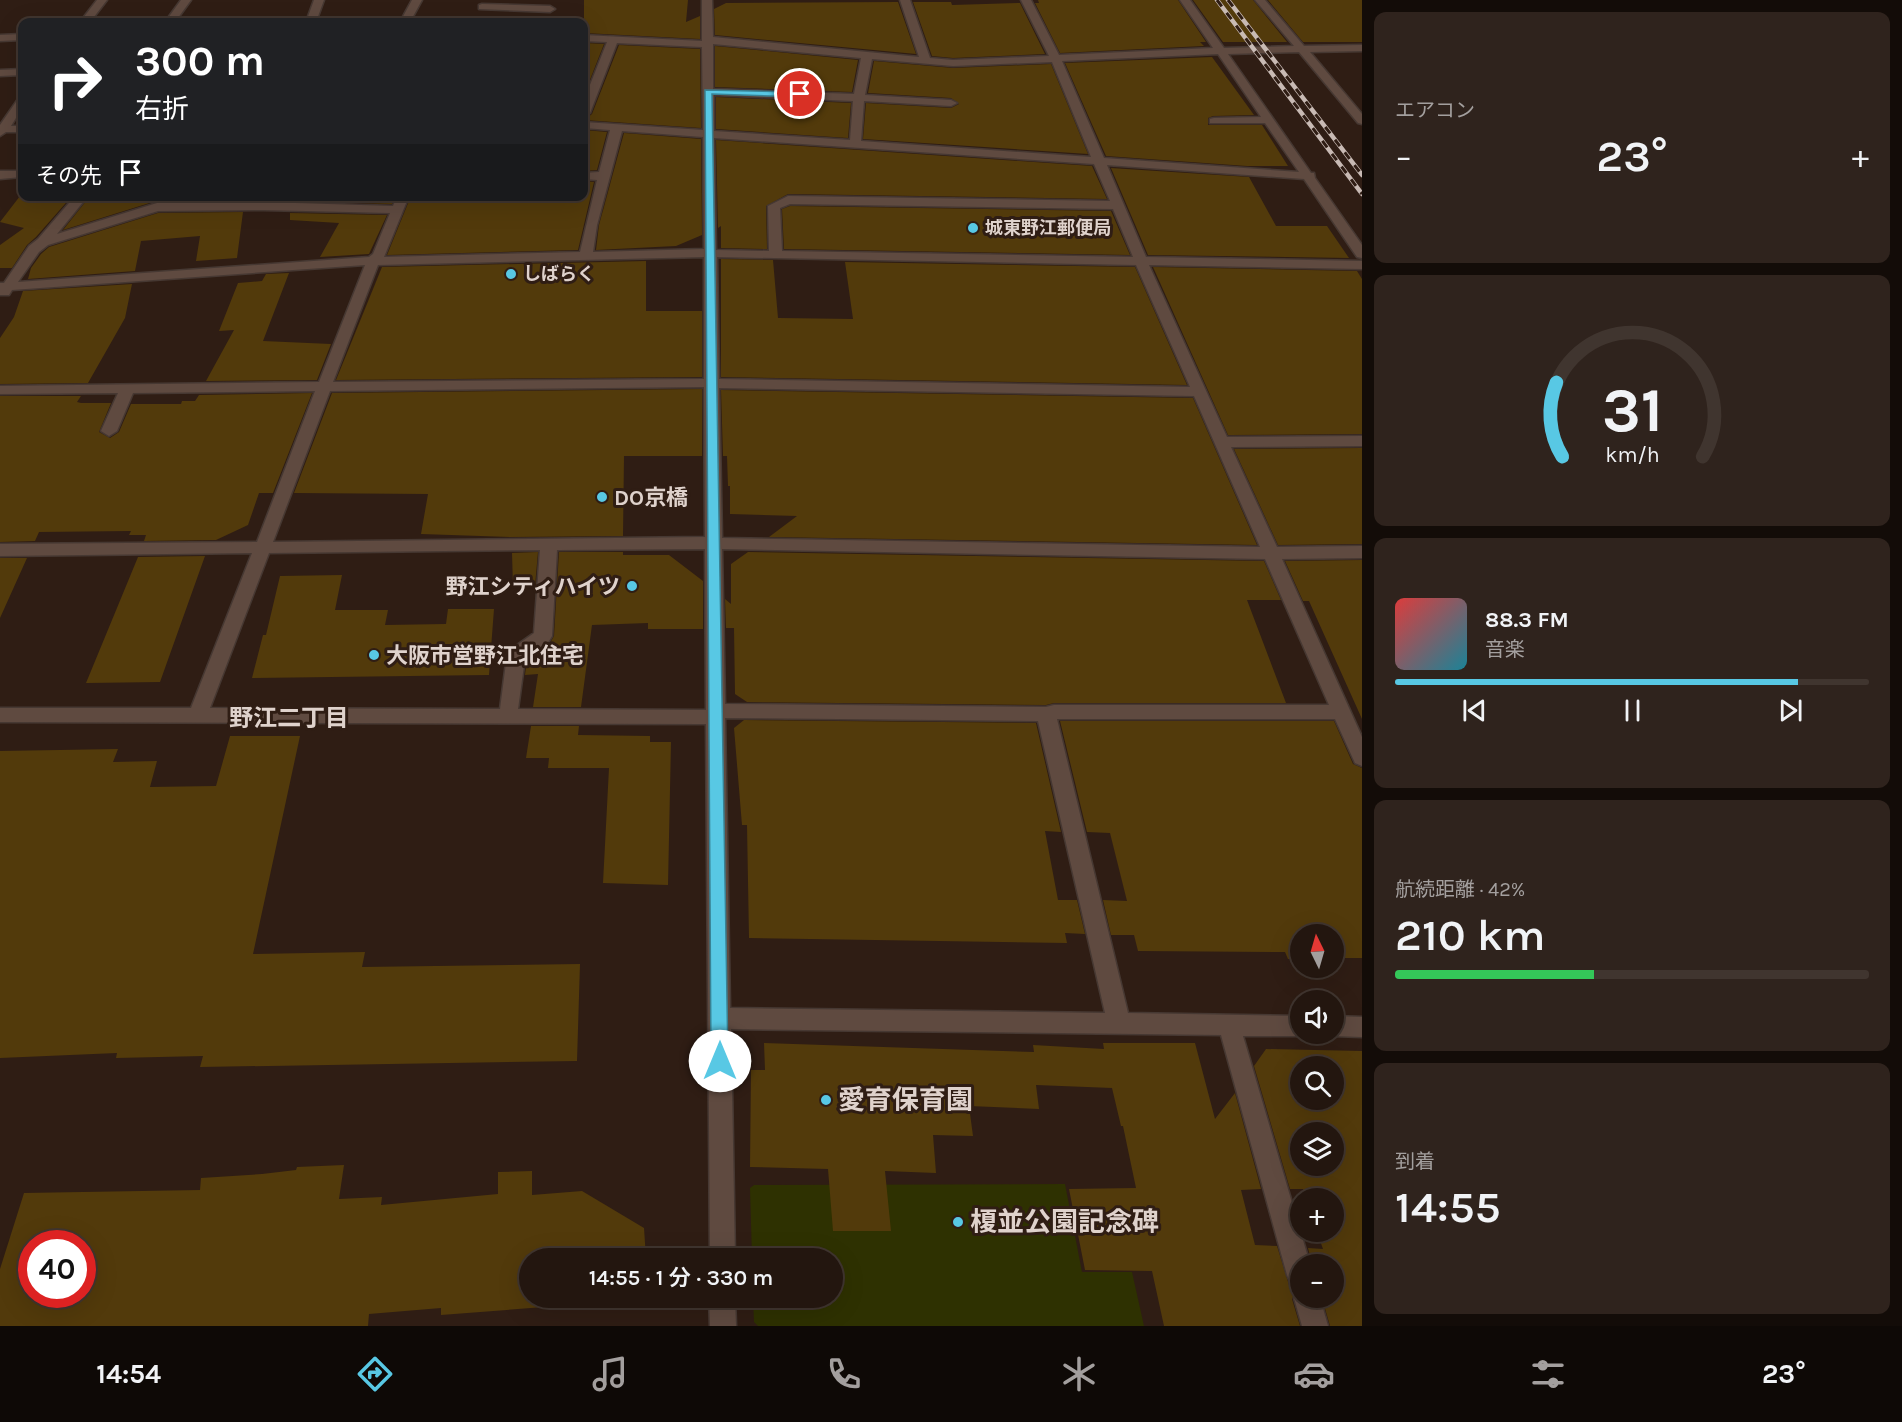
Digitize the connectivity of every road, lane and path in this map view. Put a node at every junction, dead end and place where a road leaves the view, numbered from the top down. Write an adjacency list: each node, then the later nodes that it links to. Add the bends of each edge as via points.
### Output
1 (102, 0): 12 (street)
2 (186, 0): 13 (street)
3 (320, 0): 14 (street)
4 (417, 0): 15 (street)
5 (707, 0): 20 (street)
6 (905, 0): 26 (street)
7 (1026, 0): 25 (street)
8 (1185, 0): 23 (street)
9 (1260, 0): 22 (street)
10 (552, 5): 11 (street)
11 (482, 7)
12 (88, 18)
13 (173, 18)
14 (313, 18)
15 (407, 18)
16 (18, 37): 17 (street)
17 (0, 38)
18 (588, 38): 19 (street)
19 (613, 39): 20 (street); 31 (street)
20 (707, 42): 24 (street); 29 (street)
21 (1362, 48): 22 (street)
22 (1303, 49): 23 (street); 36 (street)
23 (1221, 51): 25 (street); 34 (street)
24 (867, 55): 26 (street); 30 (street)
25 (1056, 59): 26 (street); 43 (street)
26 (926, 61)
27 (18, 72): 28 (street)
28 (0, 73)
29 (708, 92): 30 (street); 41 (street)
30 (859, 98): 32 (street); 42 (street)
31 (588, 103)
32 (951, 104)
33 (18, 107): 40 (street)
34 (1270, 120): 35 (street); 47 (street)
35 (1214, 121)
36 (1362, 121)
37 (588, 125): 38 (street)
38 (617, 127): 41 (street); 48 (street)
39 (18, 129): 40 (street)
40 (2, 131)
41 (708, 134): 42 (street); 56 (street)
42 (855, 144): 43 (street)
43 (1097, 162): 47 (street); 52 (street)
44 (18, 174): 45 (street)
45 (0, 175)
46 (588, 176): 48 (street)
47 (1310, 176): 57 (street)
48 (603, 177): 59 (street)
49 (78, 201): 55 (street)
50 (163, 201): 53 (street)
51 (401, 201): 54 (street)
52 (1116, 205): 58 (street, via 788,200 774,206); 61 (street)
53 (157, 207): 54 (street); 55 (street)
54 (398, 210): 60 (street)
55 (43, 242): 63 (street)
56 (710, 254): 58 (street); 59 (street); 65 (street)
57 (1362, 254)
58 (776, 255): 61 (street)
59 (586, 256): 60 (street)
60 (373, 261): 63 (street); 66 (street)
61 (1141, 261): 62 (street); 69 (street)
62 (1362, 265)
63 (5, 287): 64 (street)
64 (0, 297)
65 (711, 383): 66 (street); 69 (street); 73 (street)
66 (325, 387): 68 (street); 75 (street)
67 (0, 390): 68 (street)
68 (127, 390): 70 (street)
69 (1200, 392): 72 (street)
70 (109, 431)
71 (1362, 441): 72 (street)
72 (1222, 442): 78 (street)
73 (713, 543): 74 (street); 78 (street); 80 (street)
74 (549, 544): 75 (street); 84 (street, via 543,636 516,655)
75 (264, 546): 76 (street); 83 (street)
76 (0, 550)
77 (1362, 552): 78 (street)
78 (1271, 553): 79 (street)
79 (1342, 712): 81 (street); 85 (street)
80 (715, 714): 81 (street); 84 (street); 86 (street)
81 (1046, 714): 87 (street)
82 (0, 715): 83 (street)
83 (198, 715): 84 (street)
84 (508, 716)
85 (1362, 758)
86 (719, 1018): 87 (street); 92 (street)
87 (1119, 1023): 88 (street)
88 (1229, 1025): 89 (street); 93 (street)
89 (1290, 1026)
90 (1344, 1026): 91 (street)
91 (1362, 1027)
92 (722, 1248)
93 (1294, 1254)
94 (722, 1308): 96 (street)
95 (1310, 1308): 97 (street)
96 (723, 1326)
97 (1315, 1326)

